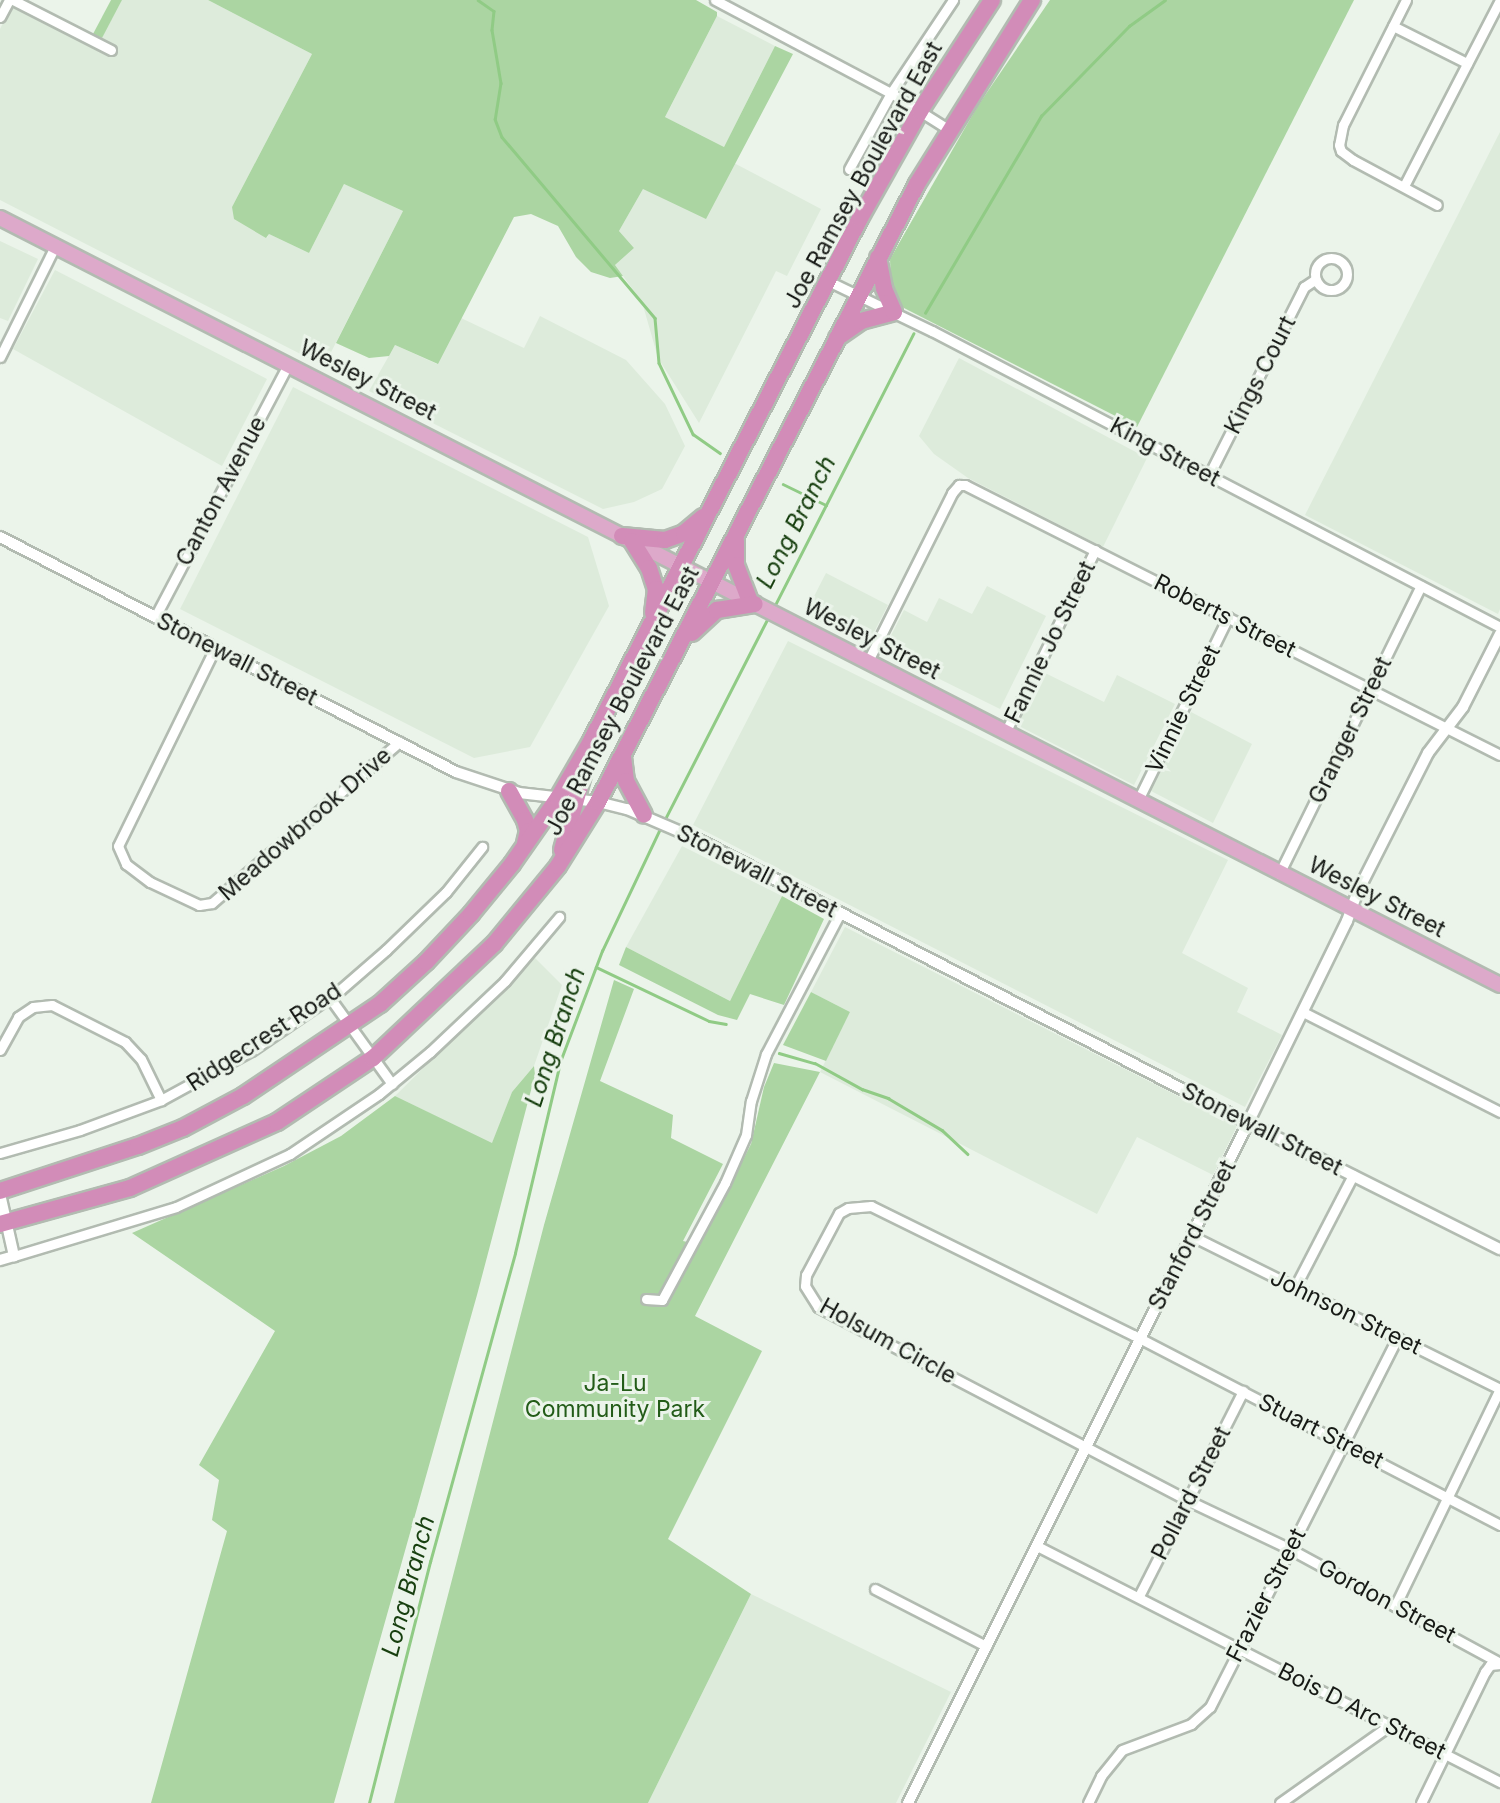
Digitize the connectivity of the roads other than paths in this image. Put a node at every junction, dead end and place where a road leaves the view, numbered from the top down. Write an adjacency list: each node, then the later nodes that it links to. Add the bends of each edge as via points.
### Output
1 (11, 0): 8 (street); 10 (street)
2 (715, 0): 12 (street)
3 (953, 0): 12 (street)
4 (992, 0): 13 (highway, Joe Ramsey Boulevard East)
5 (1032, 0): 14 (highway, Joe Ramsey Boulevard East)
6 (1406, 0): 9 (street)
7 (1500, 0): 11 (street)
8 (0, 17)
9 (1393, 26): 11 (street); 16 (street, via 1338,138 1345,155)
10 (111, 50)
11 (1467, 63): 16 (street)
12 (891, 93): 13 (street); 15 (street)
13 (920, 111): 14 (street); 22 (highway, Joe Ramsey Boulevard East)
14 (948, 129): 20 (highway, Joe Ramsey Boulevard East)
15 (849, 169)
16 (1404, 186): 17 (street)
17 (1437, 205)
18 (0, 218): 19 (main road, Wesley Street)
19 (55, 246): 26 (street); 27 (main road, Wesley Street)
20 (877, 258): 23 (highway, Joe Ramsey Boulevard East); 24 (highway, via 881,277)
21 (1316, 279): 28 (street, Kings Court, via 1304,287)
22 (828, 281): 23 (street, King Street); 29 (highway, Joe Ramsey Boulevard East)
23 (858, 295): 24 (street, King Street); 25 (highway, Joe Ramsey Boulevard East)
24 (901, 316): 25 (highway, via 861,321); 28 (street, King Street)
25 (835, 340): 30 (highway, Joe Ramsey Boulevard East)
26 (0, 357)
27 (288, 365): 32 (main road, Wesley Street); 38 (street, Canton Avenue)
28 (1209, 475): 36 (street, King Street)
29 (708, 514): 32 (highway, via 684,533 665,540); 34 (highway, Joe Ramsey Boulevard East)
30 (737, 532): 35 (highway, Joe Ramsey Boulevard East); 37 (highway, via 736,565)
31 (0, 537): 38 (street, Stonewall Street)
32 (627, 539): 34 (main road, Wesley Street); 40 (highway, via 649,568 656,589)
33 (1095, 550): 39 (street, Roberts Street); 45 (street, Roberts Street, via 973,486 960,485); 48 (street, Fannie Jo Street)
34 (681, 566): 35 (main road, Wesley Street); 40 (highway, Joe Ramsey Boulevard East)
35 (712, 582): 37 (main road, Wesley Street); 44 (highway, Joe Ramsey Boulevard East)
36 (1421, 586): 41 (street, King Street); 46 (street, Granger Street)
37 (754, 604): 44 (highway, via 717,610); 45 (main road, Wesley Street)
38 (155, 617): 43 (street, Stonewall Street)
39 (1228, 617): 46 (street, Roberts Street); 56 (street, Vinnie Street)
40 (650, 626): 49 (highway, Joe Ramsey Boulevard East)
41 (1500, 627)
42 (1500, 634): 47 (street, Stanford Street, via 1464,707)
43 (215, 648): 50 (street, Stonewall Street); 50 (street, Meadowbrook Drive, via 118,846 126,864 150,882 199,905 212,903)
44 (678, 648): 52 (highway, Joe Ramsey Boulevard East)
45 (868, 662): 48 (main road, Wesley Street)
46 (1371, 689): 47 (street, Roberts Street); 62 (street, Granger Street)
47 (1446, 729): 51 (street, Roberts Street); 63 (street, Stanford Street, via 1428,753)
48 (1005, 733): 56 (main road, Wesley Street)
49 (591, 741): 54 (highway, Joe Ramsey Boulevard East); 55 (highway)
50 (400, 742): 53 (street, Stonewall Street, via 456,772)
51 (1500, 755)
52 (622, 756): 57 (highway, Joe Ramsey Boulevard East); 58 (highway, via 628,788)
53 (509, 791): 54 (street, Stonewall Street); 59 (highway, via 525,820)
54 (558, 798): 55 (street, Stonewall Street); 59 (highway, Joe Ramsey Boulevard East)
55 (577, 800): 57 (street, Stonewall Street); 61 (highway)
56 (1138, 800): 62 (main road, Wesley Street)
57 (598, 802): 58 (street, Stonewall Street); 61 (highway, Joe Ramsey Boulevard East)
58 (647, 816): 64 (street, Stonewall Street)
59 (525, 846): 69 (highway, Joe Ramsey Boulevard East, via 426,962)
60 (482, 847): 67 (street, Ridgecrest Road, via 446,892)
61 (558, 866): 71 (highway, Joe Ramsey Boulevard East, via 474,965)
62 (1279, 874): 63 (main road, Wesley Street)
63 (1352, 909): 66 (main road, Wesley Street); 68 (street, Stanford Street)
64 (840, 913): 75 (street, Stonewall Street); 85 (street, via 766,1054 746,1135 725,1183 662,1300)
65 (559, 917): 72 (street, via 505,981)
66 (1500, 985)
67 (330, 998): 69 (street); 73 (street, Ridgecrest Road, via 251,1051)
68 (1303, 1012): 74 (street); 75 (street, Stanford Street)
69 (351, 1026): 71 (street); 78 (highway, Joe Ramsey Boulevard East, via 243,1096 183,1128)
70 (0, 1050): 73 (street, via 18,1017 33,1007 52,1005 125,1042 141,1059)
71 (373, 1058): 72 (street); 79 (highway, Joe Ramsey Boulevard East, via 277,1122 186,1165 130,1188)
72 (391, 1084): 82 (street, via 290,1154 248,1176 155,1214)
73 (161, 1100): 76 (street, Ridgecrest Road)
74 (1500, 1112)
75 (1248, 1124): 77 (street, Stonewall Street); 80 (street, Stanford Street)
76 (0, 1153)
77 (1353, 1175): 81 (street, Stonewall Street); 84 (street)
78 (0, 1193): 79 (street)
79 (3, 1223): 82 (street)
80 (1192, 1236): 84 (street, Johnson Street); 87 (street, Stanford Street)
81 (1500, 1249)
82 (14, 1256): 83 (street)
83 (0, 1260)
84 (1295, 1287): 86 (street, Johnson Street)
85 (646, 1299)
86 (1396, 1338): 88 (street, Johnson Street); 90 (street, Frazier Street)
87 (1140, 1339): 89 (street, Stuart Street); 91 (street, Stanford Street); 91 (street, Holsum Circle, via 871,1206 839,1213 833,1220 806,1275 804,1286 817,1307)
88 (1500, 1389): 92 (street)
89 (1243, 1391): 90 (street, Stuart Street); 93 (street, Pollard Street)
90 (1343, 1443): 92 (street, Stuart Street); 96 (street, Frazier Street)
91 (1087, 1446): 93 (street, Gordon Street); 95 (street, Stanford Street)
92 (1446, 1496): 94 (street, Stuart Street); 99 (street)
93 (1186, 1500): 96 (street, Gordon Street); 98 (street, Pollard Street)
94 (1500, 1524)
95 (1037, 1546): 98 (street, Bois D Arc Street); 100 (street, Stanford Street)
96 (1290, 1549): 99 (street, Gordon Street); 101 (street, Frazier Street)
97 (875, 1589): 100 (street)
98 (1139, 1596): 101 (street, Bois D Arc Street)
99 (1395, 1606): 102 (street, Gordon Street)
100 (986, 1646): 106 (street, Stanford Street)
101 (1240, 1647): 103 (street, Bois D Arc Street); 107 (street, Frazier Street, via 1202,1717 1122,1751 1101,1776)
102 (1500, 1663): 104 (street, via 1485,1672)
103 (1390, 1725): 104 (street, Bois D Arc Street); 108 (street)
104 (1446, 1754): 105 (street, Bois D Arc Street); 109 (street)
105 (1500, 1782)
106 (908, 1803)
107 (1088, 1803)
108 (1280, 1803)
109 (1421, 1803)

